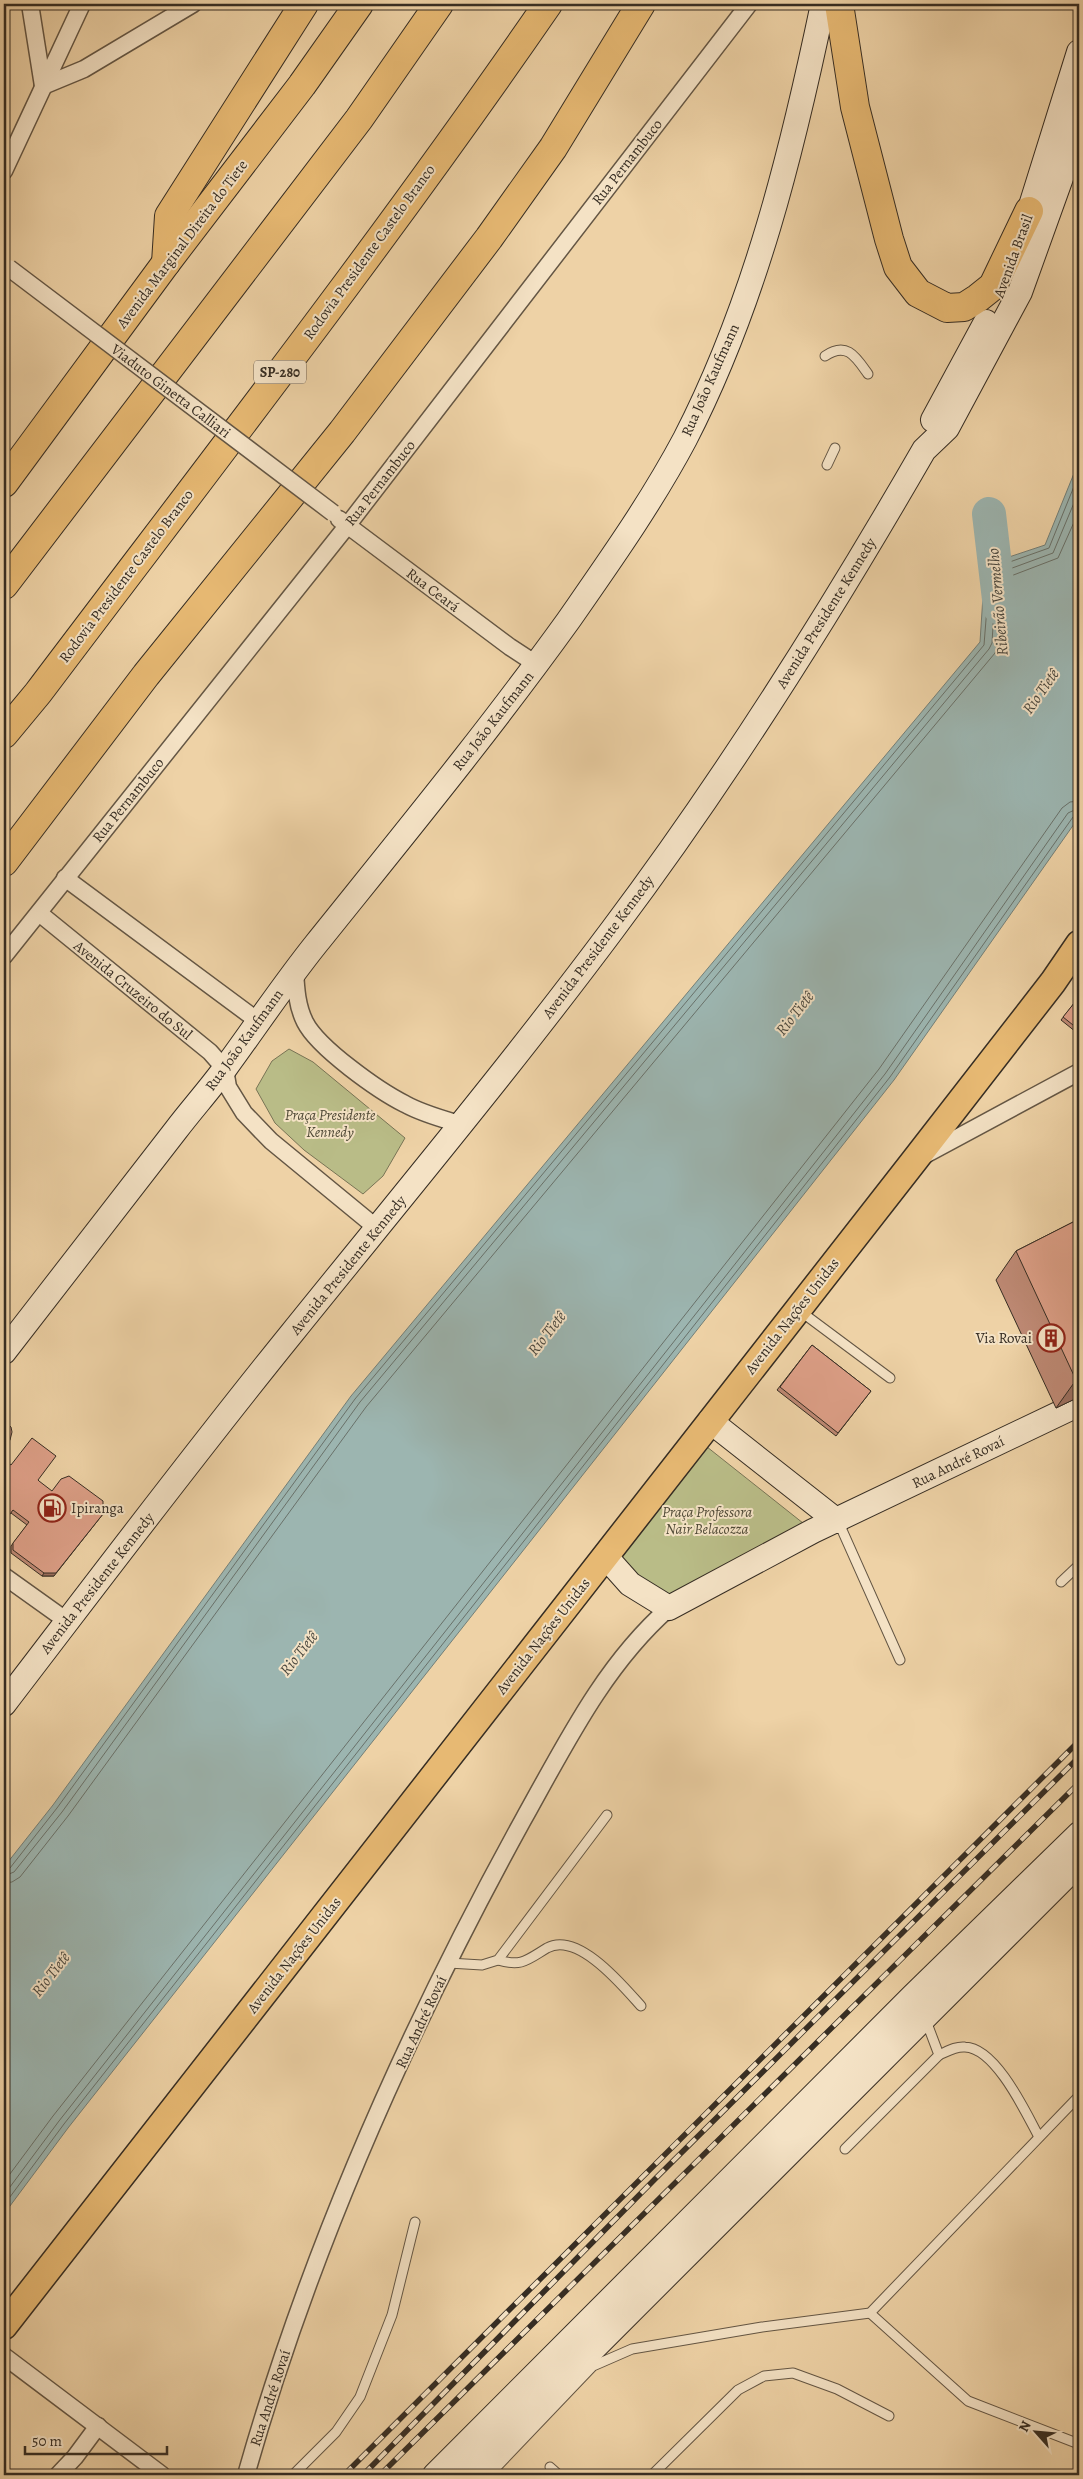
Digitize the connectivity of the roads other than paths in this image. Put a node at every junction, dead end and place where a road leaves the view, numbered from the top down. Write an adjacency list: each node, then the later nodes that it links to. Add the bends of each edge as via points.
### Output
1 (30, 4): 13 (street)
2 (82, 4): 13 (street)
3 (193, 4): 13 (street, via 84,69)
4 (304, 4): 17 (highway, via 169,216)
5 (359, 4): 17 (highway, Avenida Marginal Direita do Tiete, via 302,85)
6 (439, 4): 27 (highway, via 353,127)
7 (548, 4): 29 (highway, Rodovia Presidente Castelo Branco / SP-280, via 296,351)
8 (641, 4): 32 (highway, via 553,148 489,238 342,432 146,674)
9 (749, 4): 26 (street, Rua Pernambuco)
10 (822, 4): 28 (main road, Rua João Kaufmann, via 801,108 754,273 729,343 684,440 648,502)
11 (839, 4): 16 (highway, via 855,107 889,239 898,267 918,293 947,308 964,306 978,298 993,286)
12 (1079, 52): 16 (main road, Avenida Brasil)
13 (43, 86): 15 (street)
14 (1079, 121): 22 (main road, Avenida Presidente Kennedy, via 1020,292 948,428)
15 (4, 171)
16 (1030, 211): 22 (main road, Avenida Brasil, via 1005,286 933,420)
17 (166, 263): 24 (highway, Avenida Marginal Direita do Tiete)
18 (6, 266): 25 (street, Viaduto Ginetta Calliari, bridge)
19 (825, 356): 20 (lane, via 833,351 848,351)
20 (868, 374)
21 (835, 448): 23 (lane)
22 (924, 450): 41 (main road, Avenida Presidente Kennedy, via 801,655 722,776 615,927)
23 (827, 465)
24 (4, 483)
25 (333, 513): 26 (street, Rua Ceará)
26 (347, 526): 28 (street, Rua Ceará); 33 (street, Rua Pernambuco)
27 (4, 585)
28 (536, 664): 37 (main road, Rua João Kaufmann)
29 (38, 692): 30 (highway, Rodovia Presidente Castelo Branco / SP-280); 31 (highway)
30 (4, 734)
31 (4, 744)
32 (4, 862)
33 (65, 878): 34 (street, Rua Pernambuco); 38 (street)
34 (39, 914): 36 (street, Rua Pernambuco); 39 (street, Avenida Cruzeiro do Sul, via 210,1052)
35 (1079, 944): 42 (main road, Avenida Nações Unidas)
36 (4, 956)
37 (295, 970): 38 (main road, Rua João Kaufmann); 41 (street, via 301,1013 306,1025 324,1045 406,1105)
38 (258, 1021): 39 (main road, Rua João Kaufmann)
39 (225, 1069): 43 (street, via 228,1087 244,1113 271,1141); 45 (main road, Rua João Kaufmann)
40 (1079, 1072): 42 (street)
41 (462, 1125): 43 (main road, Avenida Presidente Kennedy)
42 (914, 1161): 44 (main road, Avenida Nações Unidas)
43 (378, 1229): 55 (main road, Avenida Presidente Kennedy, via 206,1440)
44 (798, 1309): 46 (lane); 48 (main road, Avenida Nações Unidas)
45 (4, 1352)
46 (890, 1378)
47 (1079, 1404): 49 (main road, Rua André Rovaí)
48 (710, 1421): 49 (main road); 50 (main road, Avenida Nações Unidas)
49 (838, 1521): 54 (main road, Rua André Rovaí, via 813,1531); 56 (lane)
50 (605, 1556): 54 (main road, via 630,1584); 71 (main road, Avenida Nações Unidas)
51 (1079, 1565): 53 (lane)
52 (4, 1576): 55 (street)
53 (1061, 1582)
54 (669, 1608): 62 (street, Rua André Rovaí, via 624,1653 606,1678 491,1878)
55 (67, 1622): 57 (main road, Avenida Presidente Kennedy)
56 (900, 1660)
57 (4, 1704)
58 (607, 1815): 61 (lane)
59 (1079, 1834): 81 (main road)
60 (1079, 1863): 64 (main road)
61 (498, 1960): 62 (lane, via 482,1965); 63 (lane, via 513,1965 550,1947 567,1946 583,1952 603,1966)
62 (449, 1963): 79 (street, Rua André Rovaí, via 358,2161 280,2361)
63 (641, 2006)
64 (925, 2017): 65 (lane); 82 (main road)
65 (939, 2055): 67 (lane, via 966,2046 982,2052 1013,2090); 68 (lane)
66 (1079, 2096): 67 (lane)
67 (1039, 2137): 70 (lane)
68 (845, 2149)
69 (415, 2222): 80 (lane, via 392,2316 360,2397 336,2432)
70 (870, 2313): 75 (lane, via 968,2401); 83 (lane, via 632,2349 593,2366)
71 (4, 2326)
72 (4, 2356): 74 (street)
73 (888, 2416): 85 (lane, via 837,2389 793,2373 764,2376 738,2390)
74 (98, 2426): 77 (street); 78 (street)
75 (1079, 2444)
76 (550, 2467): 84 (lane)
77 (58, 2475)
78 (162, 2475)
79 (246, 2475)
80 (293, 2475)
81 (435, 2475)
82 (468, 2475)
83 (489, 2475)
84 (559, 2475)
85 (652, 2475)

